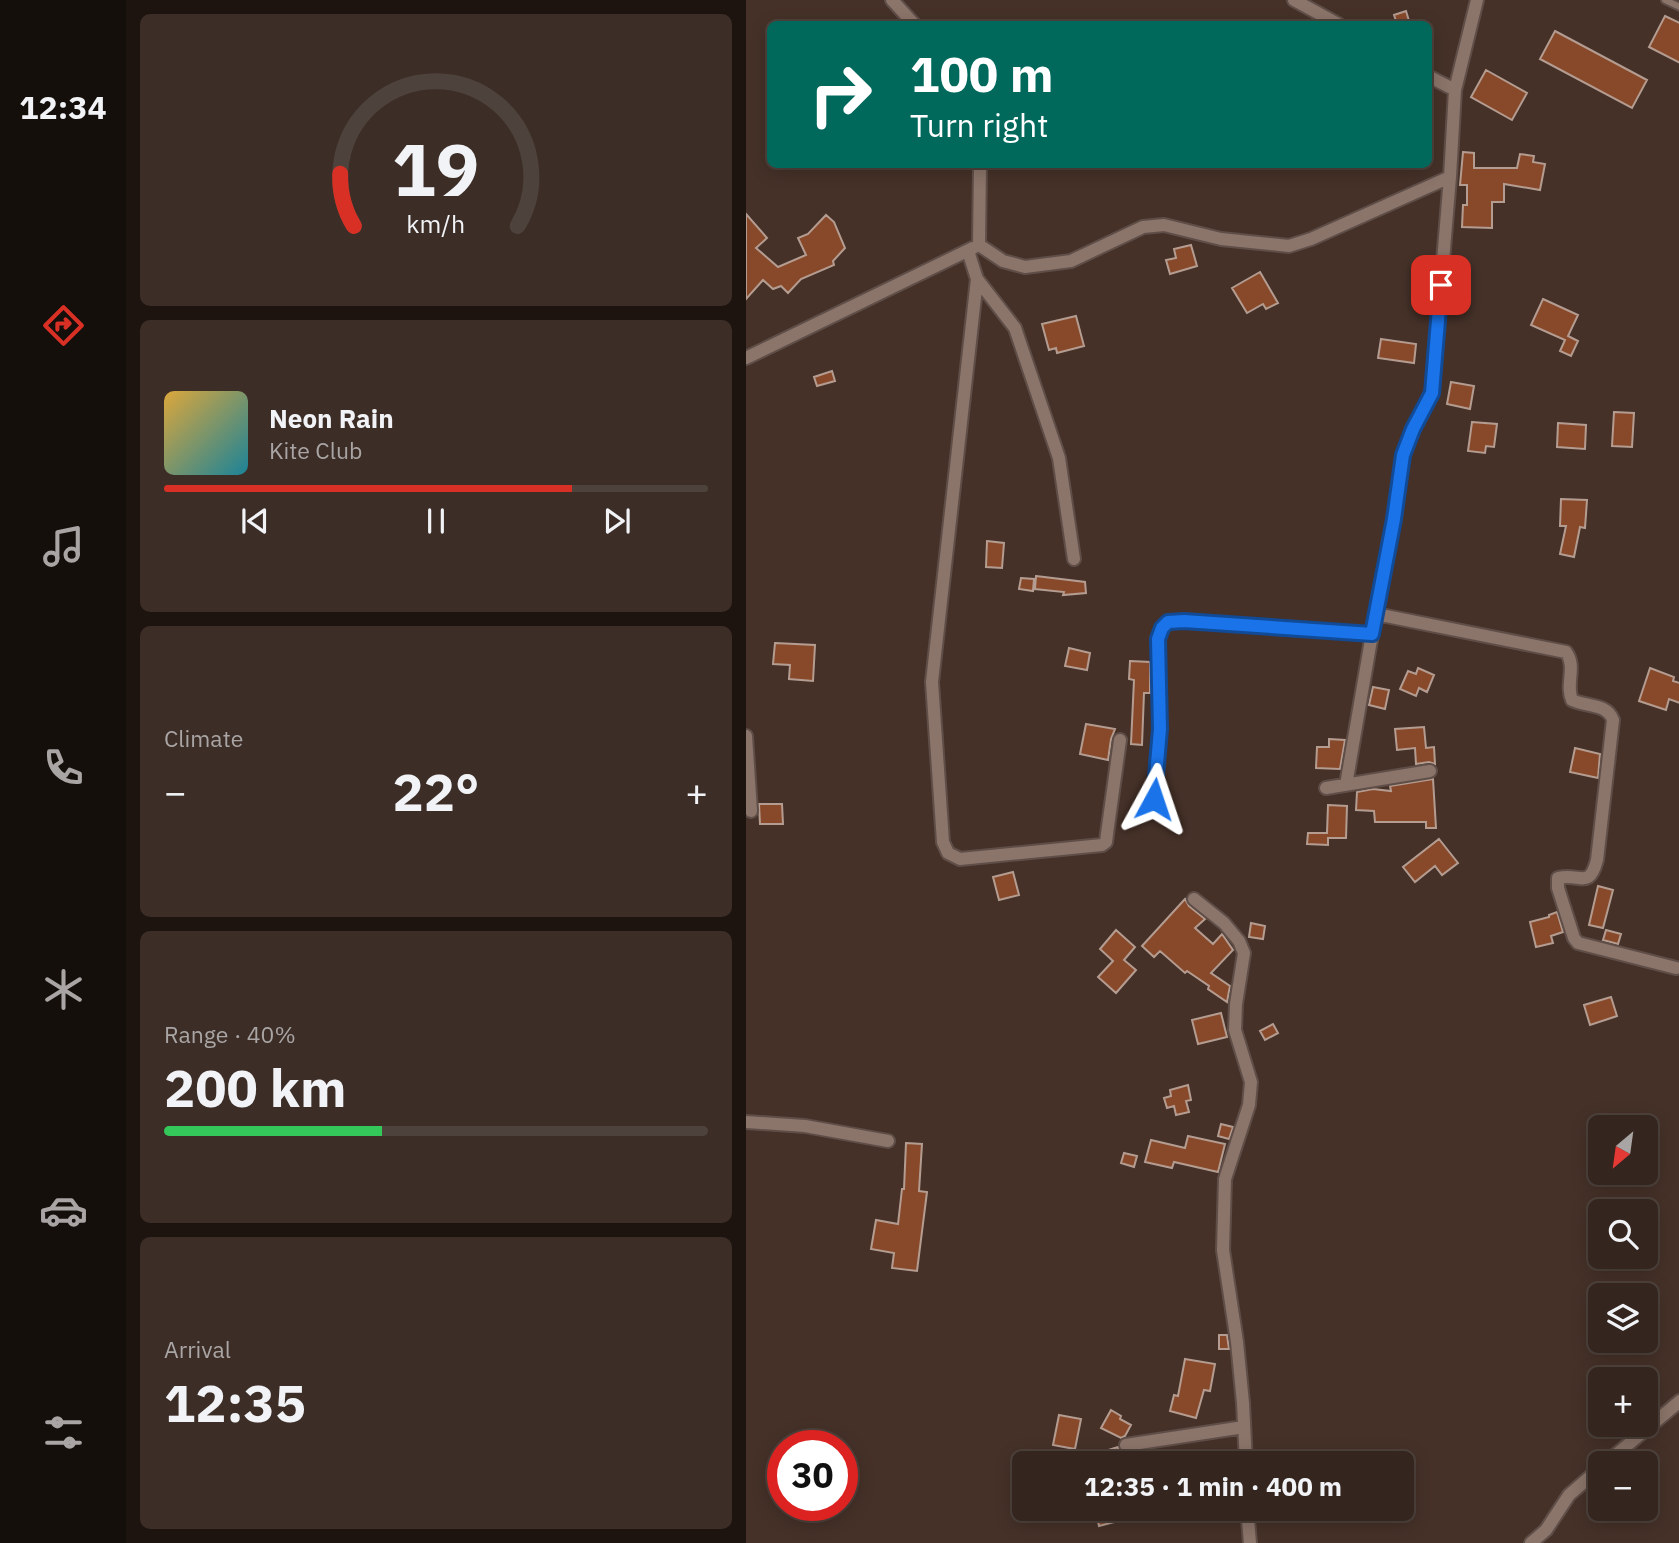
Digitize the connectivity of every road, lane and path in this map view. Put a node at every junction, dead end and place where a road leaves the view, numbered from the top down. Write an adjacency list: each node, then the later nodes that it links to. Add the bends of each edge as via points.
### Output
1 (892, 0): 6 (street)
2 (1294, 0): 7 (street)
3 (1477, 0): 9 (street)
4 (1665, 0): 5 (lane)
5 (1679, 7)
6 (911, 21)
7 (1332, 21)
8 (1432, 78): 9 (street)
9 (1455, 90): 11 (street)
10 (980, 168): 12 (street)
11 (1450, 177): 12 (street, via 1289,246 1221,239 1164,225 1143,227 1071,261 1025,267); 16 (street, via 1432,393 1403,455)
12 (974, 248): 13 (street); 14 (street)
13 (977, 279): 15 (street, via 1015,328 1059,458); 19 (street, via 932,682 943,842 948,853 960,859 1102,845)
14 (746, 358)
15 (1074, 559)
16 (1376, 614): 17 (street); 26 (street, via 1566,652 1572,666 1572,700 1603,708 1613,720 1594,872 1587,879 1558,878 1574,938 1578,943)
17 (1372, 634): 21 (street); 23 (street, via 1168,622 1158,639 1160,729)
18 (746, 736): 24 (street)
19 (1120, 740)
20 (1430, 771): 21 (street)
21 (1346, 785): 22 (street)
22 (1326, 788)
23 (1154, 799)
24 (751, 811)
25 (1194, 900): 30 (street, via 1224,923 1244,953 1235,1030 1251,1082 1249,1105 1225,1179 1223,1250)
26 (1676, 968)
27 (746, 1122): 28 (street, via 806,1125)
28 (888, 1141)
29 (1679, 1401): 33 (street)
30 (1244, 1427): 31 (street); 32 (street)
31 (1126, 1445)
32 (1245, 1451)
33 (1620, 1451)
34 (1588, 1478): 37 (street)
35 (1249, 1521): 36 (street)
36 (1251, 1543)
37 (1531, 1543)

